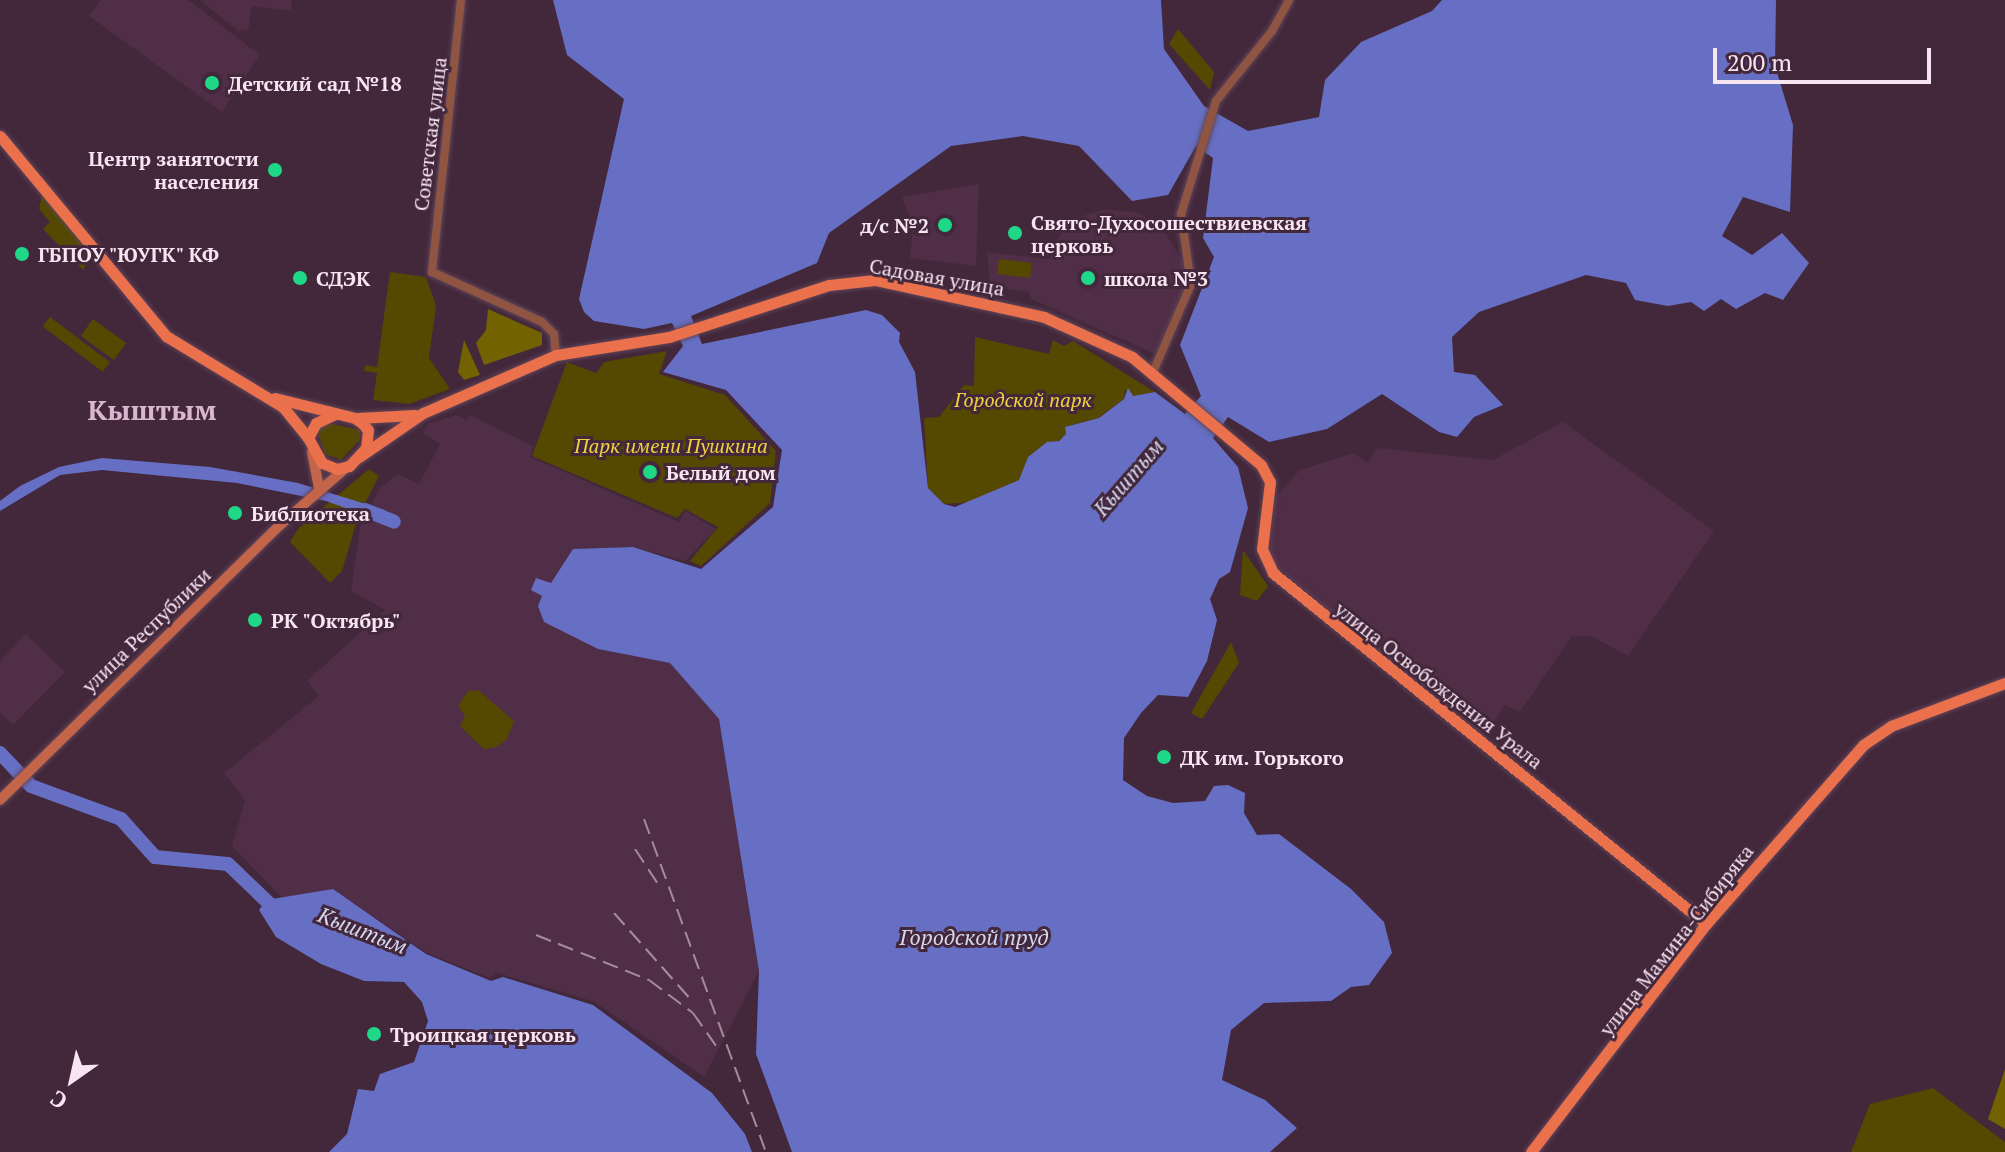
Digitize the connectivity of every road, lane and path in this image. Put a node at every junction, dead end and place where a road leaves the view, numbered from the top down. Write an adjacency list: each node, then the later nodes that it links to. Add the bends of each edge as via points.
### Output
1 (461, 0): 4 (street, Советская улица, via 432,272 542,322 554,334)
2 (1289, 0): 5 (street, via 1272,31 1228,79 1213,109 1181,214 1191,284)
3 (0, 136): 6 (main road, via 166,336)
4 (556, 355): 5 (main road, Садовая улица, via 669,337 829,285 875,280 1044,317); 7 (main road, Садовая улица)
5 (1153, 372): 10 (main road, Садовая улица)
6 (263, 394): 8 (main road); 11 (main road, via 293,417)
7 (423, 413): 9 (main road, via 377,421); 12 (main road)
8 (335, 414): 9 (main road); 11 (main road, via 316,423)
9 (355, 418): 12 (main road, via 368,430)
10 (1228, 436): 17 (main road, улица Освобождения Урала, via 1269,477 1262,549 1273,573)
11 (308, 441): 13 (main road, via 330,468); 14 (main road)
12 (359, 457): 13 (main road)
13 (349, 466): 14 (main road, улица Республики)
14 (319, 489): 16 (main road, улица Республики)
15 (2005, 683): 17 (main road, улица Мамина-Сибиряка, via 1891,726 1855,753)
16 (0, 800)
17 (1706, 924): 18 (main road, улица Мамина-Сибиряка)
18 (1531, 1152)

